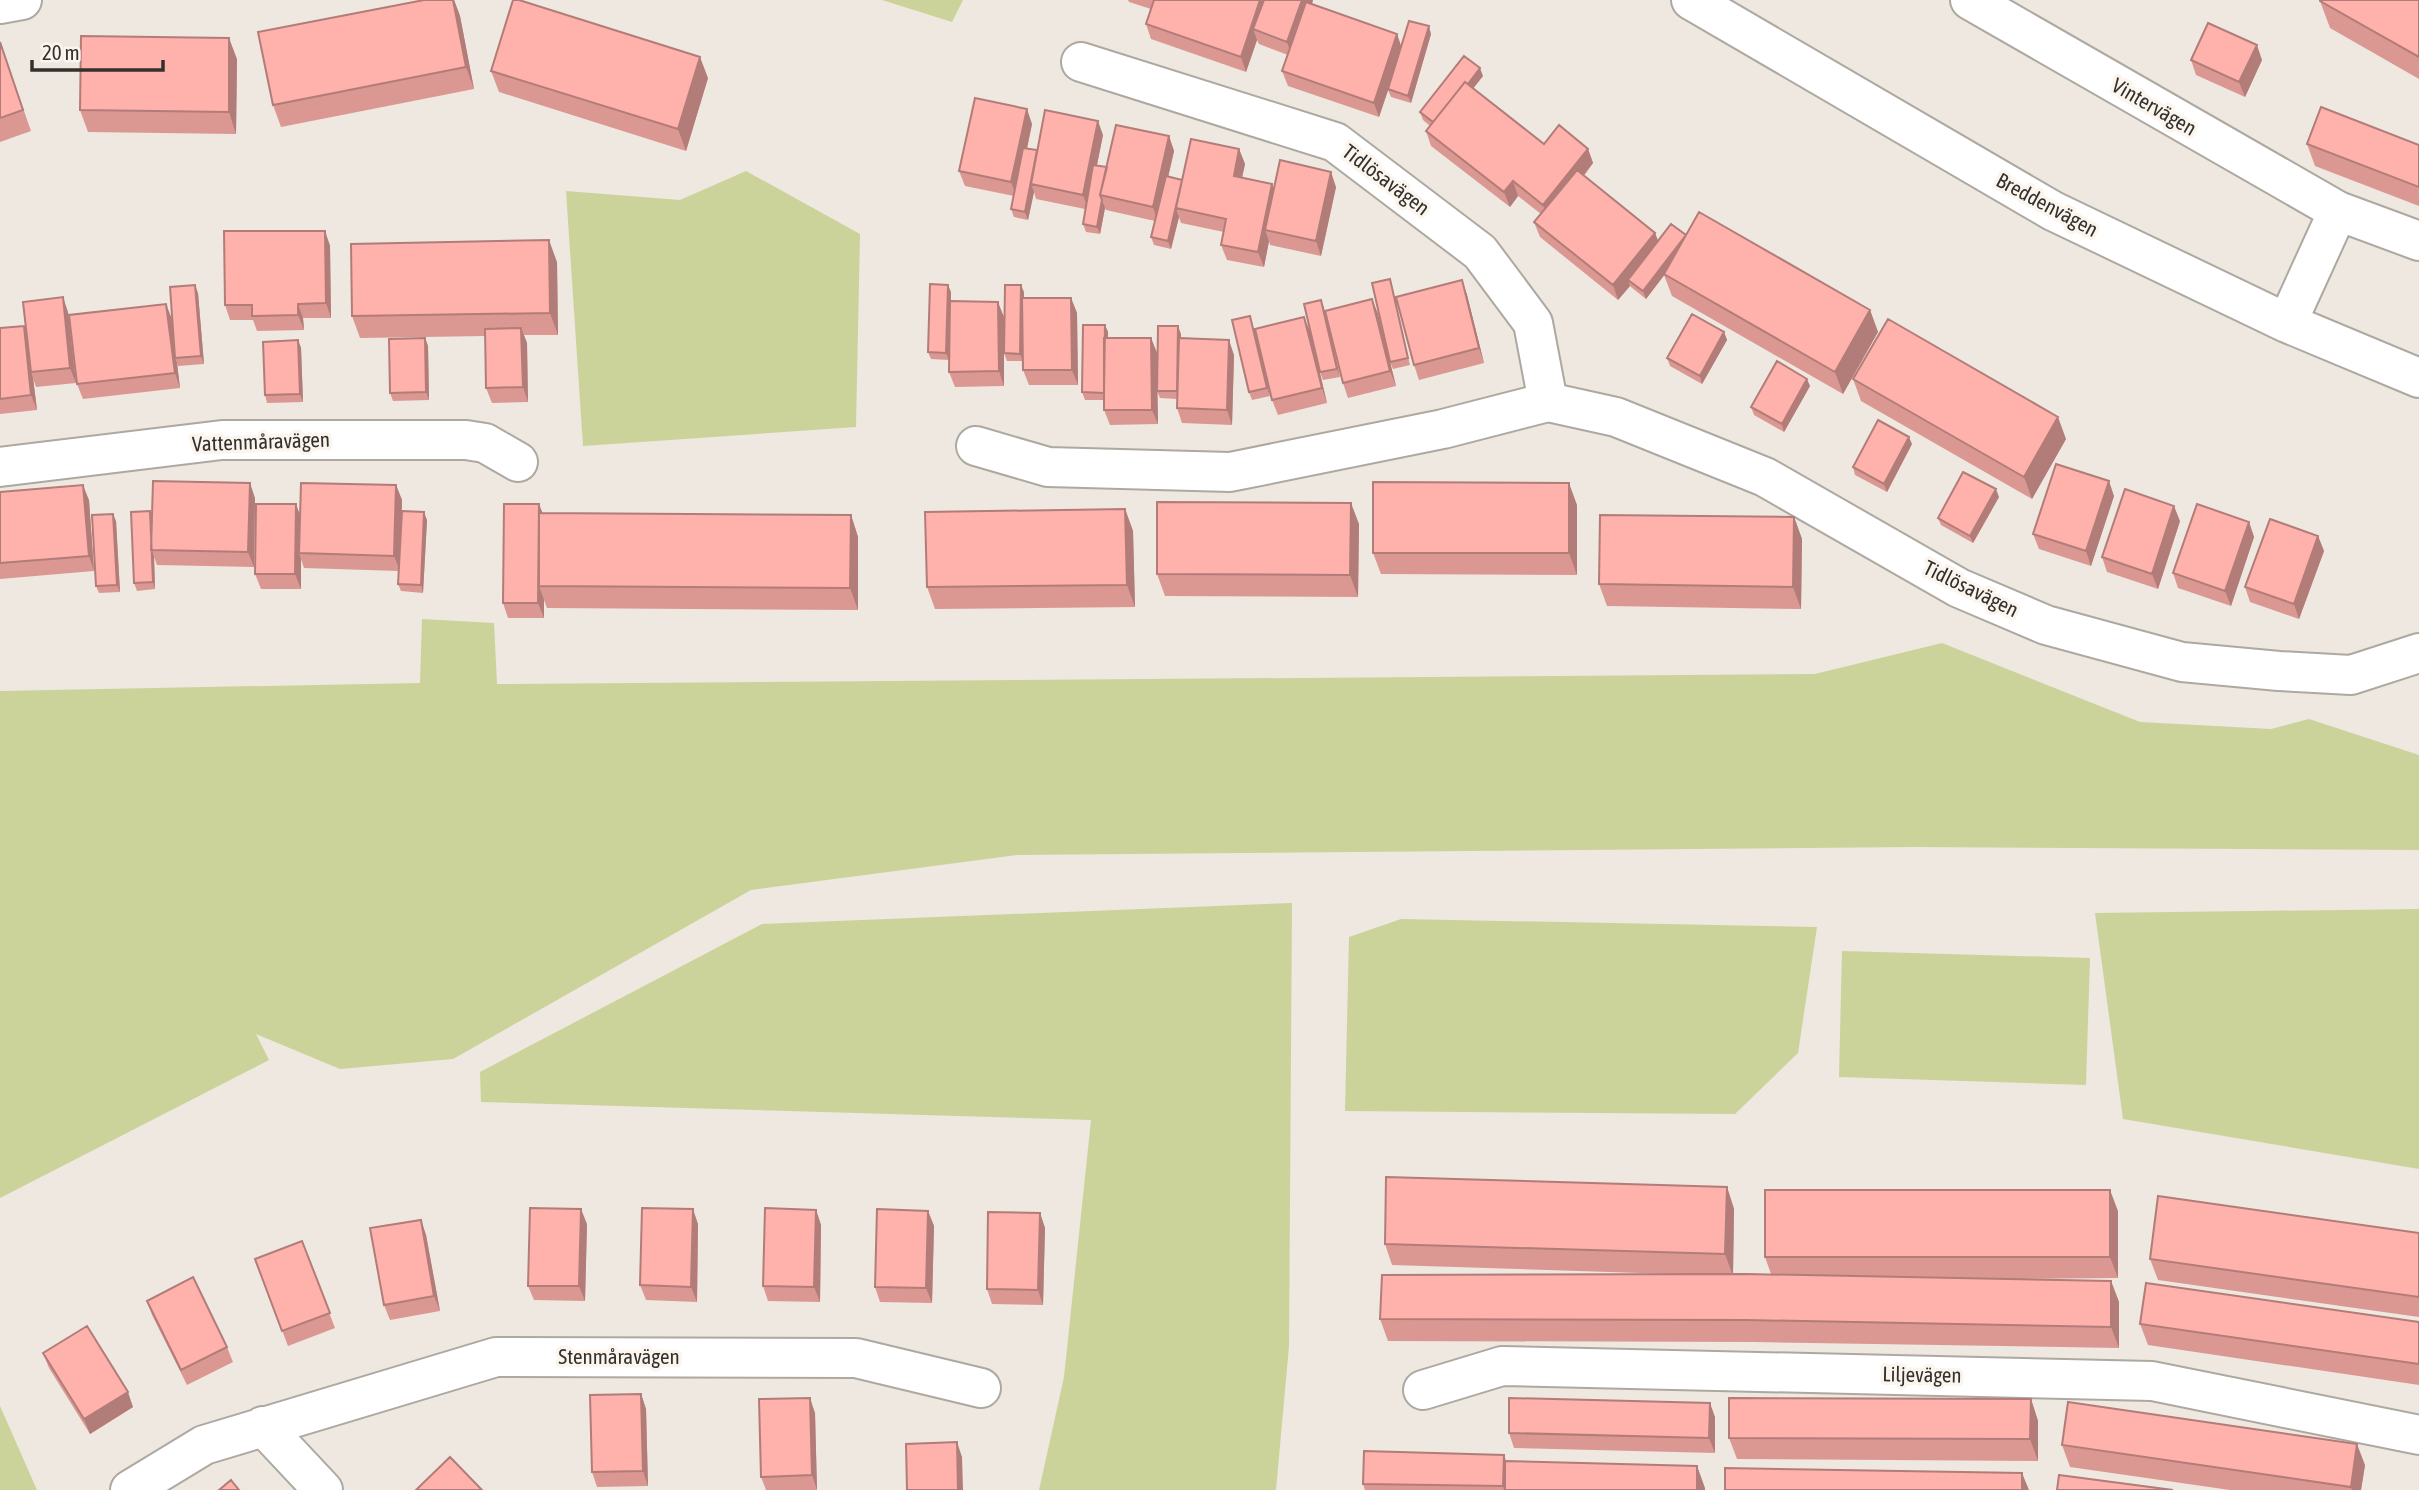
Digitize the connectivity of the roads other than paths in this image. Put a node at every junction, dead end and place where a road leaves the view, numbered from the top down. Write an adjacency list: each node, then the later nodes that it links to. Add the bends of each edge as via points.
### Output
1 (22, 0): 4 (street)
2 (1691, 0): 8 (street, Breddenvägen, via 2053,211)
3 (1970, 0): 6 (street, Vintervägen)
4 (0, 4)
5 (1082, 62): 10 (street, Tidlösavägen, via 1335,142 1480,252 1533,323)
6 (2339, 211): 7 (street, Vintervägen); 8 (street)
7 (2419, 241)
8 (2287, 323): 9 (street, Breddenvägen)
9 (2419, 378)
10 (1548, 402): 11 (street, Tidlösavägen, via 1443,429 1230,472 1048,467); 14 (street, Tidlösavägen, via 1615,418 1765,477 1959,588 2046,625 2182,662 2279,671 2351,675)
11 (975, 446)
12 (518, 462): 13 (street, Vattenmåravägen, via 485,443 466,440 222,440)
13 (0, 467)
14 (2419, 653)
15 (981, 1388): 17 (street, Stenmåravägen, via 856,1358 496,1357)
16 (1423, 1390): 18 (street, Liljevägen, via 1502,1366 2152,1381)
17 (263, 1426): 19 (street, Stenmåravägen, via 204,1445); 20 (street)
18 (2419, 1434)
19 (130, 1490)
20 (323, 1490)

